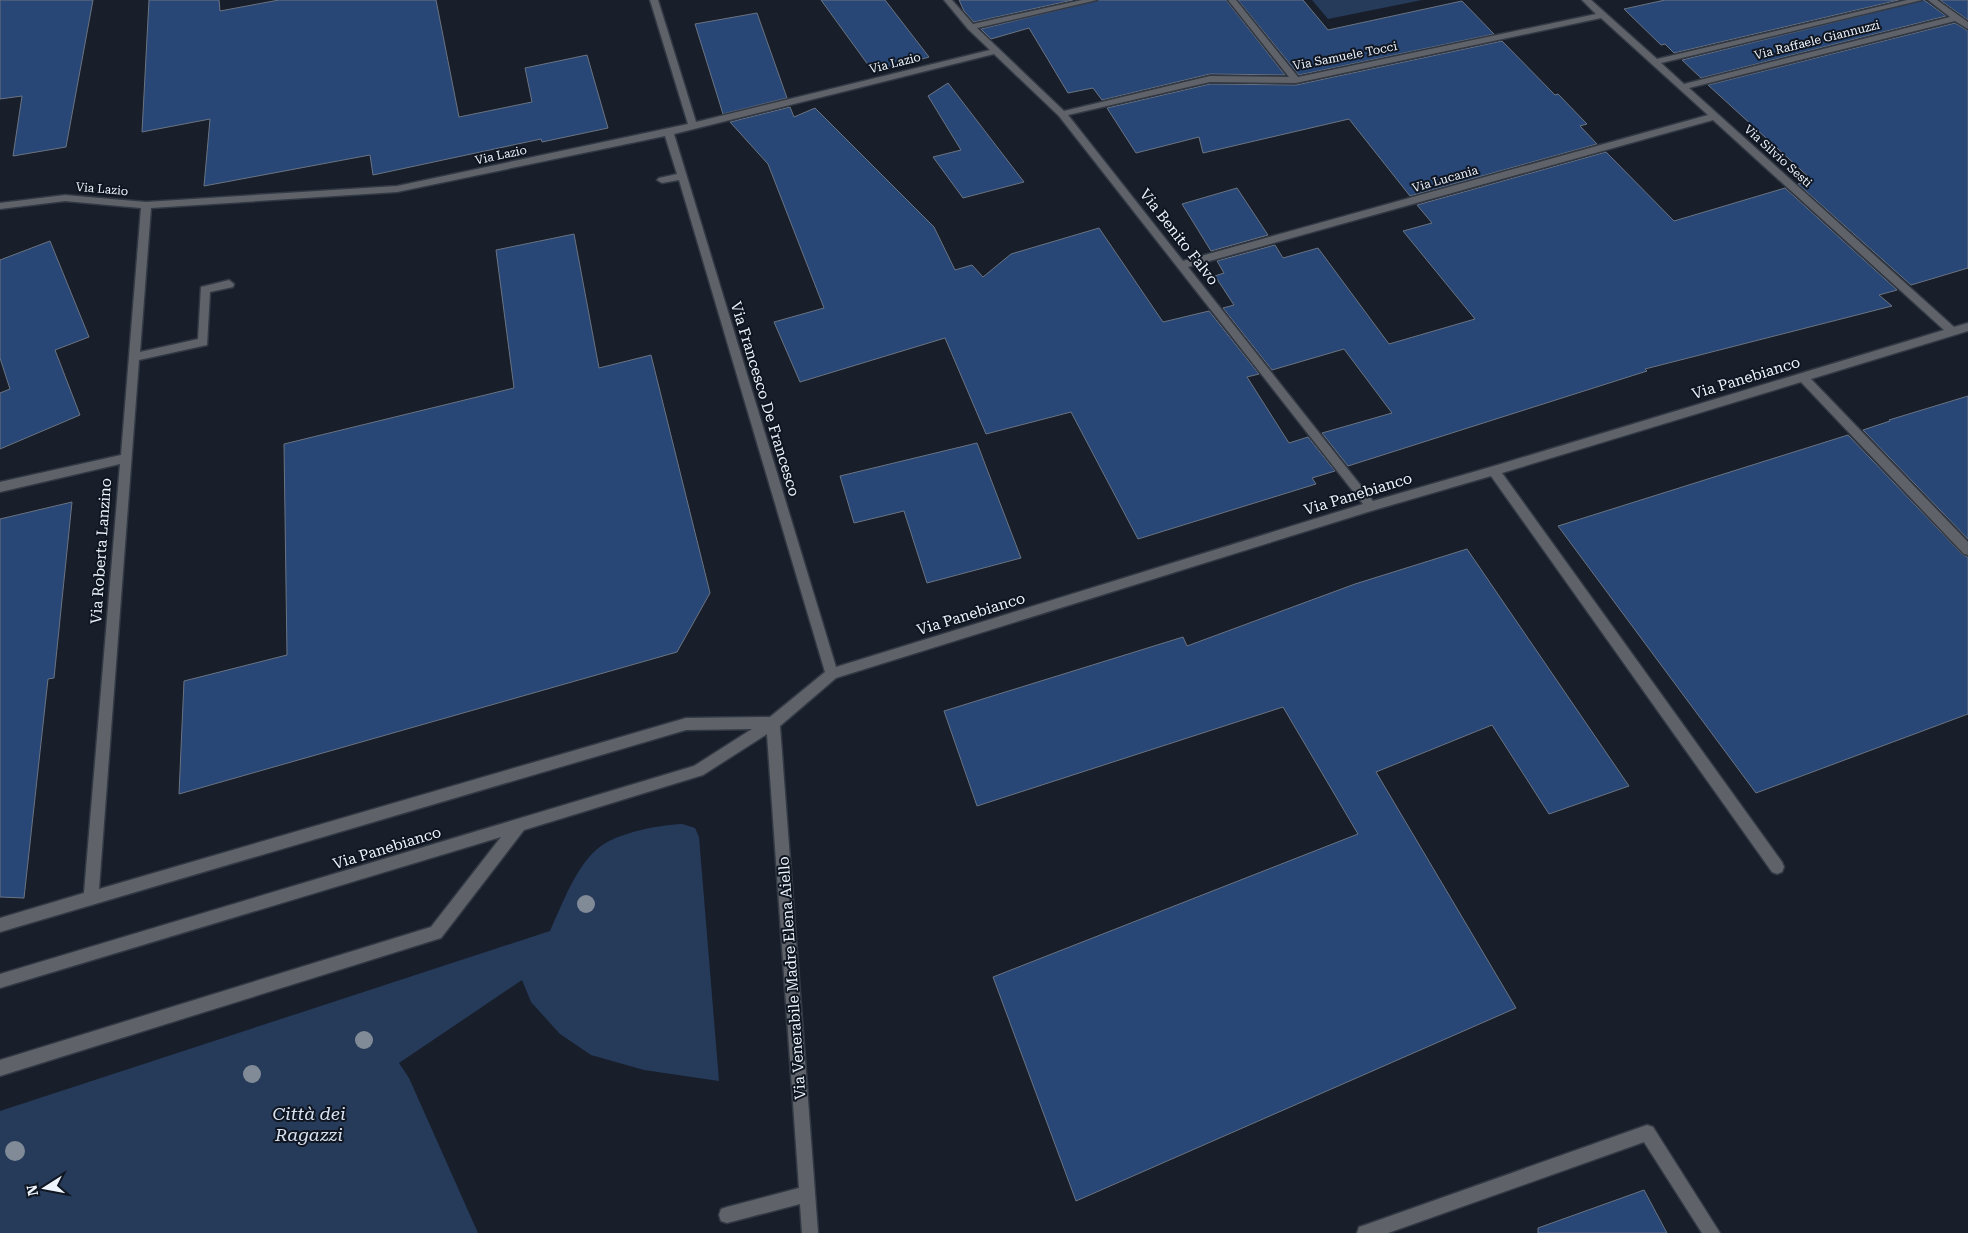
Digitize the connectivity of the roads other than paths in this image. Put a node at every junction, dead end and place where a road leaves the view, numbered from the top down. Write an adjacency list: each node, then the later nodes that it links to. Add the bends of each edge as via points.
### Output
1 (654, 0): 18 (street)
2 (948, 0): 11 (street, Via Benito Falvo)
3 (1093, 0): 11 (street)
4 (1232, 0): 14 (street)
5 (1586, 0): 8 (street, Via Silvio Sesti)
6 (1918, 0): 13 (street, Via Raffaele Giannuzzi)
7 (1932, 0): 9 (street)
8 (1602, 15): 13 (street, Via Silvio Sesti); 14 (street, Via Samuele Tocci)
9 (1957, 18): 10 (street); 15 (street, Via Raffaele Giannuzzi)
10 (1968, 26)
11 (971, 27): 12 (street, Via Benito Falvo)
12 (996, 51): 16 (street, Via Benito Falvo); 18 (street, Via Lazio)
13 (1656, 62): 15 (street, Via Silvio Sesti)
14 (1296, 80): 16 (street, Via Samuele Tocci, via 1210,79)
15 (1683, 87): 17 (street, Via Silvio Sesti)
16 (1062, 114): 24 (street, Via Benito Falvo)
17 (1716, 116): 24 (street, Via Lucania); 27 (street, Via Silvio Sesti)
18 (692, 126): 19 (street, Via Lazio)
19 (668, 132): 20 (street, Via Francesco De Francesco); 22 (street, Via Lazio, via 397,189)
20 (682, 176): 21 (street); 35 (street, Via Francesco De Francesco)
21 (662, 180)
22 (146, 205): 23 (street, Via Lazio, via 65,198); 28 (street, Via Roberta Lanzino)
23 (0, 206)
24 (1181, 265): 33 (street, Via Benito Falvo)
25 (229, 284): 28 (street, via 206,290 204,342)
26 (1968, 327): 27 (street, Via Panebianco)
27 (1953, 332): 29 (street, Via Panebianco)
28 (134, 358): 30 (street, Via Roberta Lanzino)
29 (1803, 377): 31 (street, Via Panebianco); 34 (street)
30 (125, 458): 32 (street); 39 (street, Via Roberta Lanzino)
31 (1494, 471): 33 (street, Via Panebianco); 38 (street)
32 (0, 487)
33 (1371, 506): 35 (street, Via Panebianco)
34 (1968, 550)
35 (832, 674): 36 (street, Via Panebianco)
36 (773, 723): 37 (street, Via Panebianco, via 698,771); 39 (street, via 686,724); 43 (street, Via Venerabile Madre Elena Aiello)
37 (518, 826): 41 (street, Via Panebianco); 42 (street, via 436,933)
38 (1777, 867)
39 (91, 899): 40 (street)
40 (0, 925)
41 (0, 981)
42 (0, 1068)
43 (807, 1194): 44 (street); 45 (street, Via Venerabile Madre Elena Aiello)
44 (727, 1215)
45 (810, 1233)
46 (1365, 1233): 47 (street, via 1647,1133)
47 (1712, 1233)

